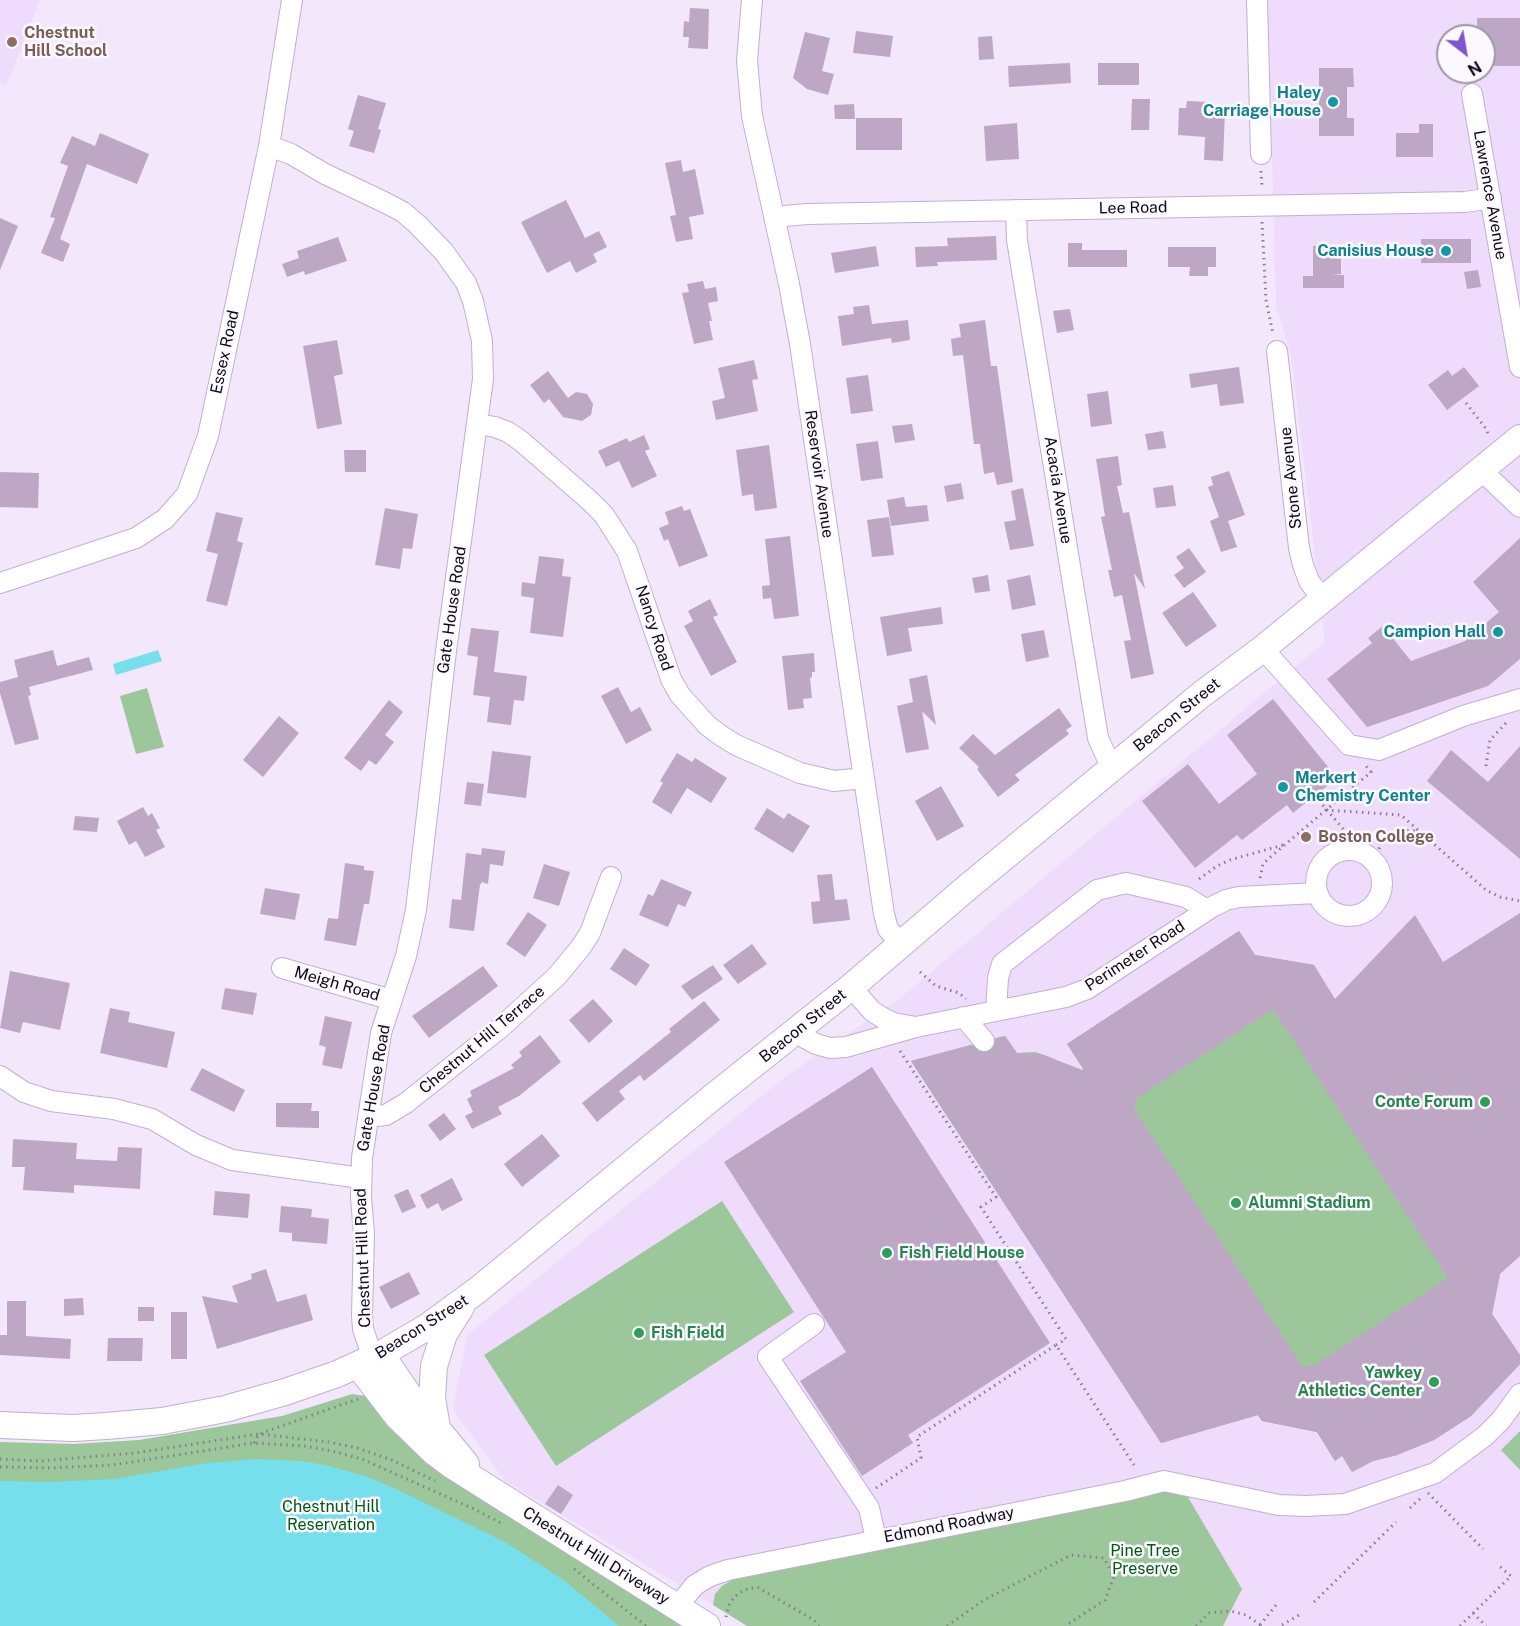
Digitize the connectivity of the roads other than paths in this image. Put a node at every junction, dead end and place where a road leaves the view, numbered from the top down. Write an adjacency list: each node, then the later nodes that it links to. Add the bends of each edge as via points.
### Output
1 (292, 0): 5 (street, Essex Road)
2 (752, 0): 9 (street, Reservoir Avenue, via 747,87)
3 (1257, 0): 6 (street)
4 (1472, 94): 7 (street, Lawrence Avenue)
5 (269, 146): 12 (street, Gate House Road, via 403,212 444,252 466,283 479,322 484,361); 16 (street, Essex Road, via 208,436 187,494 165,519 136,538)
6 (1261, 154)
7 (1491, 198): 8 (street, Lee Road, via 1466,202); 11 (street, Lawrence Avenue)
8 (1016, 210): 9 (street, Lee Road); 20 (street, Acacia Avenue, via 1017,240 1098,738)
9 (774, 217): 21 (street, Reservoir Avenue, via 800,344)
10 (1277, 351): 17 (street, Stone Avenue, via 1302,565)
11 (1520, 367)
12 (477, 423): 21 (street, Nancy Road, via 508,432 521,441 604,515 627,550 670,679 707,724 736,745 800,773 834,781); 28 (street, Gate House Road, via 416,910)
13 (1520, 438): 14 (main road, Beacon Street)
14 (1482, 471): 15 (street); 17 (main road, Beacon Street)
15 (1520, 507)
16 (0, 583)
17 (1323, 600): 18 (main road, Beacon Street)
18 (1263, 649): 19 (street, via 1349,745 1379,750 1462,716); 20 (main road, Beacon Street)
19 (1516, 708)
20 (1113, 766): 25 (main road, Beacon Street)
21 (864, 778): 25 (street, Reservoir Avenue, via 884,914 888,928)
22 (611, 877): 35 (street, Chestnut Hill Terrace, via 590,933 557,976 499,1029 406,1103 386,1115)
23 (1317, 893): 24 (street, Perimeter Road, via 1239,897)
24 (1207, 910): 30 (street, Perimeter Road, via 1087,989); 30 (street, via 1186,897 1126,883 1097,890 1002,964)
25 (901, 945): 27 (main road, Beacon Street)
26 (282, 968): 28 (street, Meigh Road)
27 (851, 987): 31 (street, Perimeter Road, via 883,1018); 32 (main road, Beacon Street)
28 (392, 1000): 35 (street, Gate House Road, via 381,1033)
29 (965, 1008): 30 (street, Perimeter Road); 31 (street, Perimeter Road); 33 (street)
30 (996, 1011)
31 (916, 1027): 32 (street, Perimeter Road, via 830,1048 805,1038)
32 (798, 1030): 37 (main road, Beacon Street)
33 (984, 1041)
34 (0, 1076): 36 (street, Chestnut Hill Road, via 24,1092 51,1101 114,1109 153,1119 196,1145 232,1160)
35 (368, 1117): 36 (street, Gate House Road)
36 (361, 1178): 39 (street, Chestnut Hill Road, via 362,1315)
37 (464, 1302): 39 (main road, Beacon Street); 42 (main road, via 444,1334 434,1366 432,1398)
38 (814, 1324): 44 (street, via 768,1357 862,1496)
39 (371, 1359): 41 (main road, Beacon Street, via 285,1392 195,1415 95,1427); 42 (main road, Chestnut Hill Driveway); 43 (main road, Chestnut Hill Driveway, via 398,1417 440,1456)
40 (1520, 1394): 44 (street, Edmond Roadway, via 1485,1436 1435,1473 1345,1504 1279,1505 1164,1480)
41 (0, 1425)
42 (437, 1428): 43 (main road, Chestnut Hill Driveway)
43 (485, 1487): 45 (main road, Chestnut Hill Driveway)
44 (876, 1539): 45 (street, Edmond Roadway, via 710,1576)
45 (677, 1607): 46 (main road, Chestnut Hill Driveway)
46 (715, 1624)

